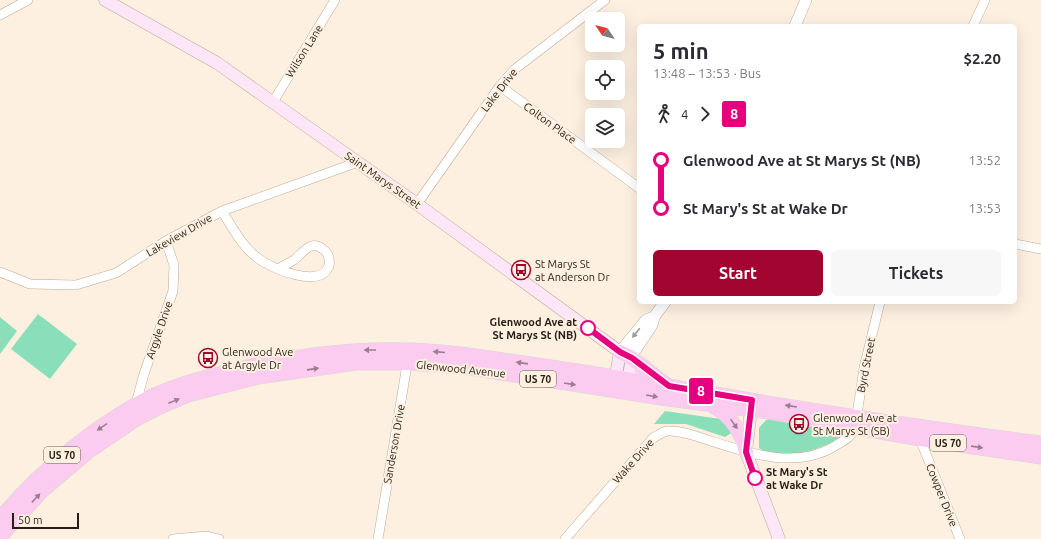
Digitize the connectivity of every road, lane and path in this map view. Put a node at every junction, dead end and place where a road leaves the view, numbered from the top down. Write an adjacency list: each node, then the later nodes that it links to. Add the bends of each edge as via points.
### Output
1 (28, 0): 7 (street)
2 (105, 0): 11 (main road, Saint Marys Street, via 217,63)
3 (335, 0): 11 (street, Wilson Lane)
4 (605, 0): 10 (street, Lake Drive, via 515,69)
5 (806, 0): 8 (street)
6 (985, 0): 9 (street)
7 (0, 15)
8 (796, 24)
9 (974, 24)
10 (500, 86): 13 (street, Colton Place); 14 (street, Lake Drive)
11 (273, 102): 12 (main road, Saint Marys Street)
12 (358, 162): 14 (main road, Saint Marys Street); 15 (street, Lakeview Drive)
13 (637, 187)
14 (417, 204): 23 (main road, Saint Marys Street)
15 (222, 211): 16 (street, Lakeview Drive); 19 (street, via 239,239 258,259)
16 (166, 241): 20 (street, Lakeview Drive, via 116,273 76,285 30,284); 29 (street, Argyle Drive, via 174,265 172,291)
17 (1017, 244): 18 (street)
18 (1041, 248)
19 (278, 269): 19 (street, via 313,278 321,276 330,264 328,254 320,246 312,245)
20 (0, 272)
21 (664, 304): 23 (street, via 634,352)
22 (880, 304): 30 (street, Byrd Street, via 864,368)
23 (626, 355): 25 (main road); 26 (main road)
24 (408, 356): 25 (main road, Glenwood Avenue / US 70, via 463,367); 29 (main road, Glenwood Avenue / US 70, via 360,350 300,356 244,367 190,381); 39 (street, Sanderson Drive)
25 (621, 385): 26 (main road, Glenwood Avenue / US 70); 27 (main road, Glenwood Avenue / US 70, one-way to 27)
26 (669, 386): 28 (main road, Glenwood Avenue / US 70)
27 (711, 405): 28 (main road, Glenwood Avenue / US 70); 33 (main road, one-way to 33, via 732,421 743,439)
28 (752, 405): 30 (main road, Glenwood Avenue / US 70); 33 (main road)
29 (136, 412): 35 (main road, Glenwood Avenue / US 70, one-way to 35, via 56,459); 36 (main road, Glenwood Avenue / US 70, one-way to 29, via 42,492)
30 (856, 422): 31 (main road, Glenwood Avenue / US 70); 33 (street, Wake Drive, via 852,435 832,448 807,457 778,458)
31 (921, 433): 32 (main road, Glenwood Avenue / US 70); 34 (main road, Glenwood Avenue / US 70, one-way to 34); 42 (street, Cowper Drive)
32 (1041, 443)
33 (746, 452): 40 (street, Wake Drive, via 687,433 665,431 653,438); 41 (main road)
34 (1041, 457)
35 (0, 518)
36 (0, 537)
37 (172, 539): 38 (street, via 207,536)
38 (220, 539)
39 (378, 539)
40 (565, 539)
41 (779, 539)
42 (960, 539)

